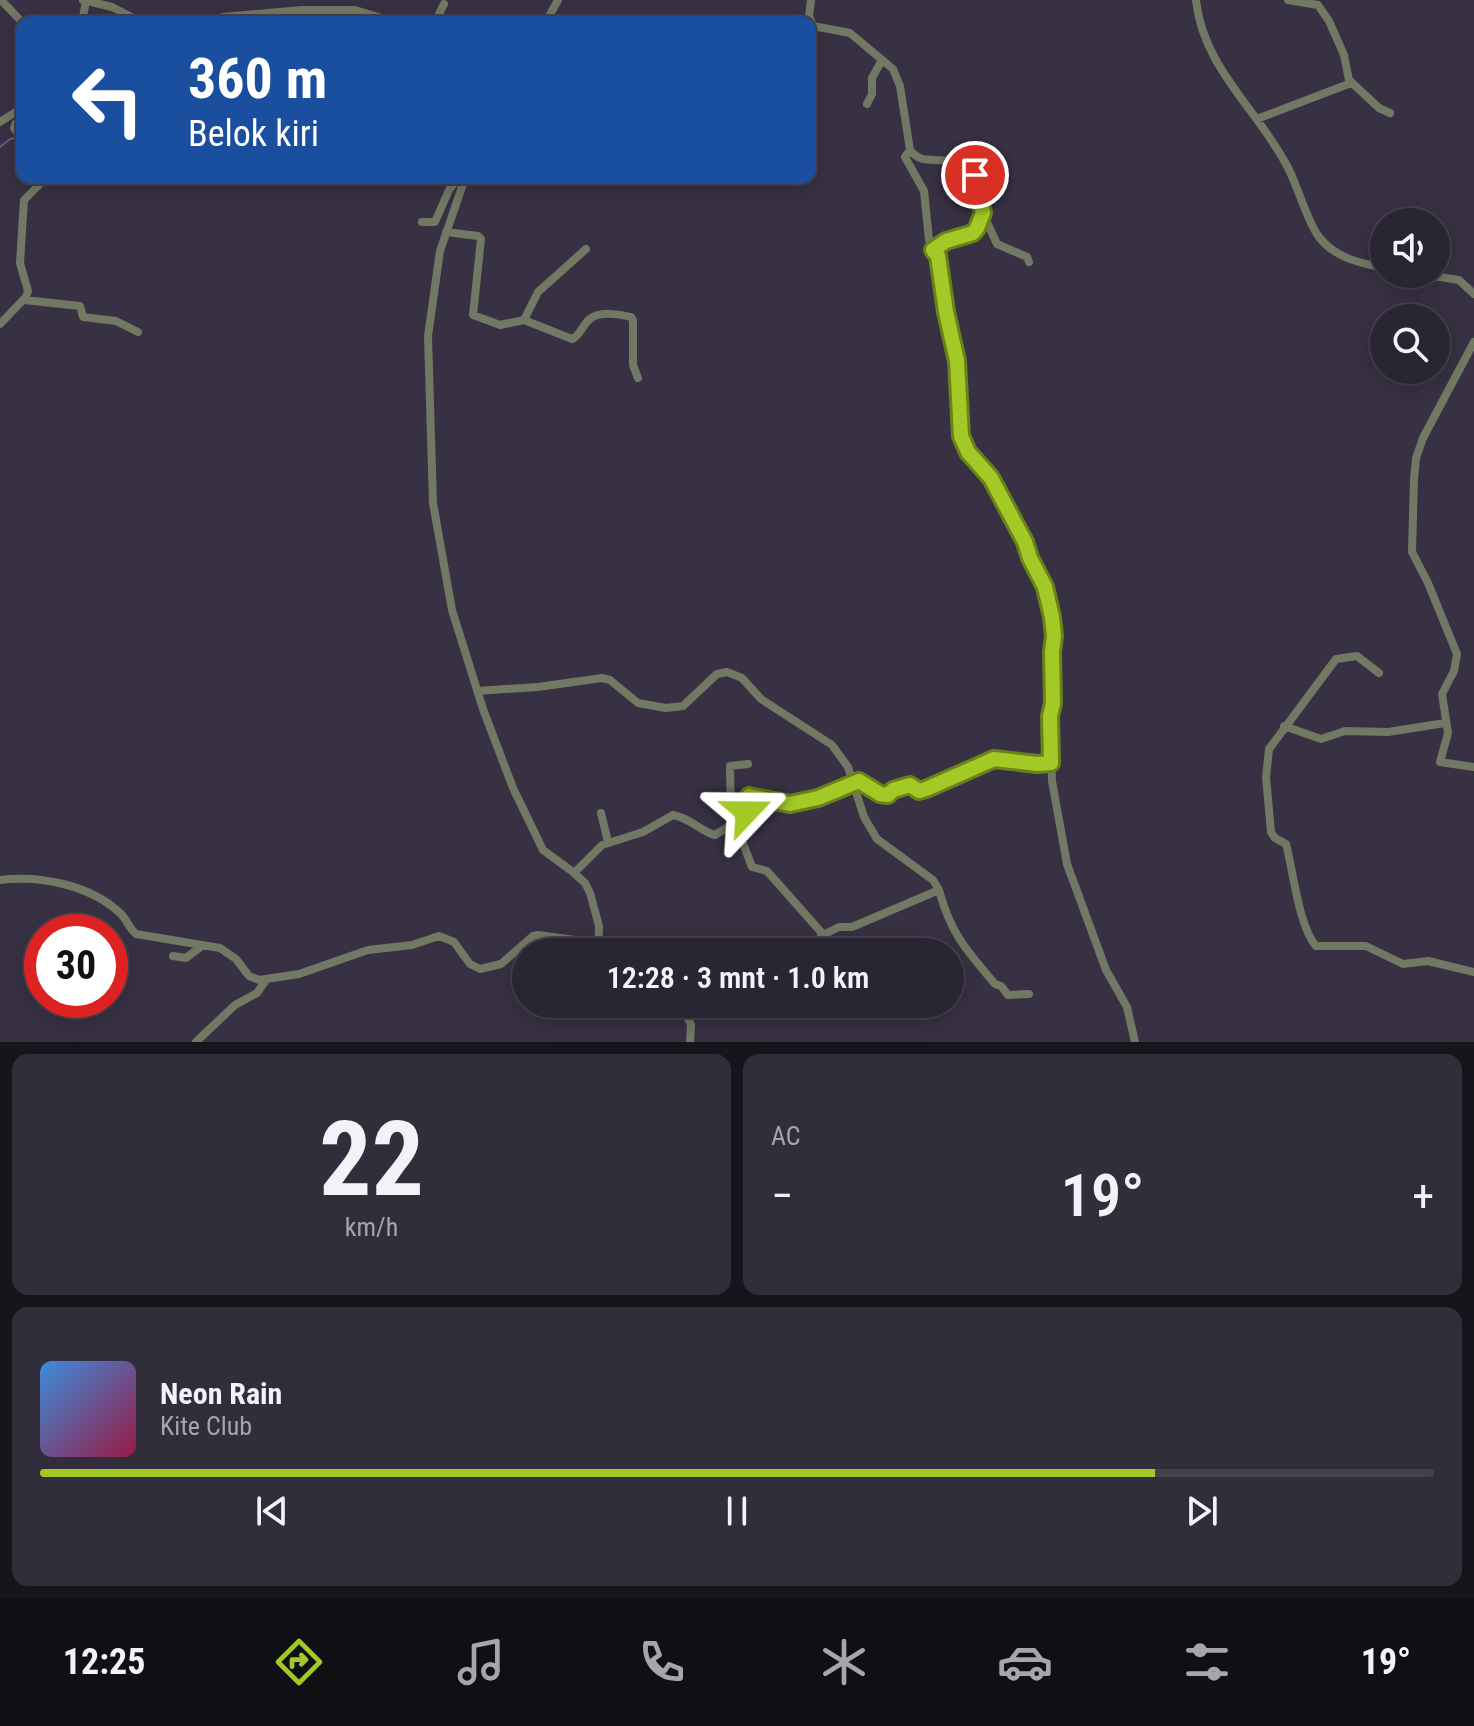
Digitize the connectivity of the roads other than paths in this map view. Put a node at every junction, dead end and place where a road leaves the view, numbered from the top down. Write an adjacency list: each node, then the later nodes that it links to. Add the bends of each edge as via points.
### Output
1 (1, 0): 8 (street)
2 (84, 0): 9 (street)
3 (358, 0): 7 (street)
4 (1196, 0): 18 (street, via 1208,50)
5 (1288, 0): 15 (street, via 1322,11)
6 (444, 4): 12 (street)
7 (355, 10): 10 (street); 11 (street)
8 (16, 16)
9 (129, 16)
10 (232, 16)
11 (375, 16)
12 (438, 16)
13 (816, 27): 14 (street, via 850,33)
14 (882, 60): 16 (street); 19 (street, via 900,86)
15 (1351, 83): 17 (street); 18 (street)
16 (867, 104)
17 (1390, 113)
18 (1257, 119): 29 (street, via 1285,162 1319,236 1350,261)
19 (910, 150): 23 (street, via 917,159 948,161 975,175); 27 (street, via 905,157 924,191)
20 (40, 184): 32 (street, via 24,200)
21 (454, 184): 24 (street, via 435,222)
22 (463, 184): 25 (street)
23 (983, 213): 27 (street, via 973,233); 28 (street, via 997,244)
24 (422, 222)
25 (446, 232): 33 (street, via 481,239 473,315 500,325); 39 (street, via 428,336 430,481 452,610)
26 (586, 249): 33 (street, via 538,292)
27 (933, 250): 42 (street, via 957,361 961,436 1025,542 1049,604 1054,636)
28 (1029, 262)
29 (1370, 265)
30 (1450, 279): 31 (street)
31 (1474, 294)
32 (24, 300): 34 (street); 35 (street, via 80,306 83,317 116,321)
33 (524, 320): 37 (street, via 572,339 595,316 631,317)
34 (0, 324)
35 (138, 332)
36 (1474, 342): 40 (street, via 1423,438 1414,479 1412,552 1457,647 1456,665 1441,697)
37 (638, 378)
38 (1379, 673): 41 (street, via 1357,656 1336,659)
39 (477, 691): 45 (street, via 602,678 638,703 666,708 683,706 717,674 736,674 761,699 832,745); 49 (street, via 543,850)
40 (1445, 723): 41 (street, via 1388,732 1345,731 1321,739); 44 (street, via 1448,733 1440,762)
41 (1284, 726): 60 (street, via 1267,755 1270,830 1286,844 1312,943 1366,946 1403,964 1428,961)
42 (1051, 763): 45 (street, via 994,759 926,789 910,785 888,795 863,781); 66 (street, via 1071,879 1106,970 1127,1007)
43 (748, 764): 47 (street, via 730,766)
44 (1474, 767)
45 (854, 783): 47 (street, via 790,804 749,796 746,816); 51 (street, via 877,839)
46 (601, 813): 48 (street)
47 (734, 826): 48 (street, via 712,836 673,815 643,832); 52 (street, via 754,869 767,871)
48 (608, 842): 49 (street)
49 (574, 873): 55 (street, via 594,903)
50 (0, 880): 57 (street, via 59,883 99,898 136,934)
51 (939, 890): 52 (street); 62 (street, via 956,937 995,984 1008,995)
52 (823, 935): 56 (street)
53 (531, 938): 54 (street)
54 (554, 938)
55 (599, 938)
56 (823, 938)
57 (203, 945): 59 (street, via 186,958); 61 (street, via 220,948 249,976)
58 (512, 954): 61 (street, via 501,964 480,969 454,942 439,936)
59 (173, 956)
60 (1474, 972)
61 (266, 980): 64 (street)
62 (1029, 994)
63 (689, 1018): 65 (street)
64 (196, 1042)
65 (690, 1042)
66 (1135, 1042)

